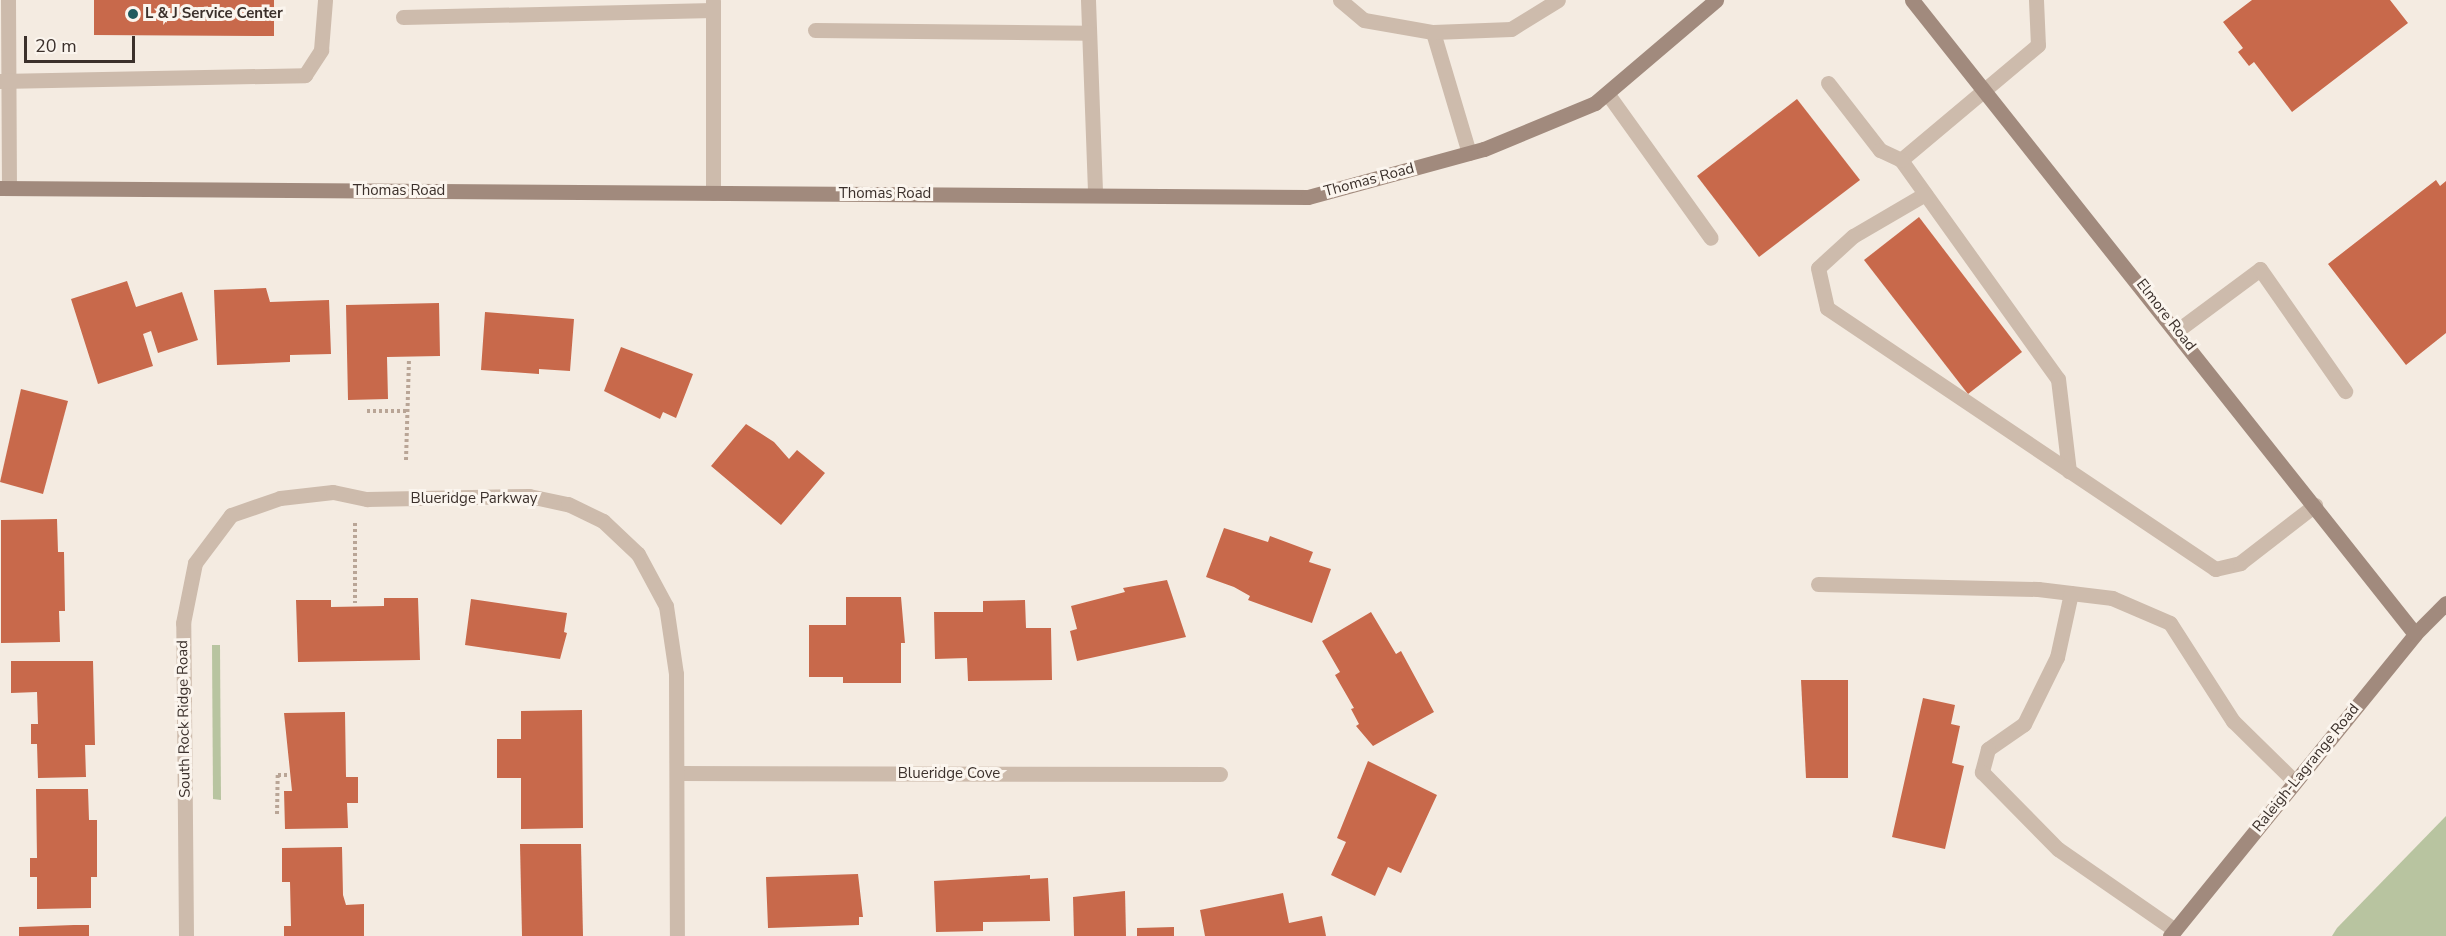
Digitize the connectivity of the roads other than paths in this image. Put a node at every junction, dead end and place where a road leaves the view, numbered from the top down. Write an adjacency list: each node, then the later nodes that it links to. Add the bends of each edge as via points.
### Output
1 (8, 0): 14 (street)
2 (325, 0): 14 (street, via 321,50 305,75)
3 (1088, 0): 13 (street)
4 (1340, 0): 12 (street, via 1364,20)
5 (1558, 0): 12 (street, via 1511,29)
6 (1716, 0): 17 (street, Thomas Road)
7 (1912, 0): 16 (street, Elmore Road)
8 (2036, 0): 16 (street, via 2038,45)
9 (713, 5): 10 (street); 21 (street)
10 (403, 17)
11 (815, 30): 13 (street)
12 (1433, 32): 18 (street)
13 (1089, 33): 23 (street)
14 (4, 81): 20 (street)
15 (1828, 83): 19 (street, via 1880,150)
16 (1985, 90): 19 (street); 25 (street, Elmore Road)
17 (1607, 93): 18 (street, Thomas Road, via 1595,103); 24 (street)
18 (1469, 153): 23 (street, Thomas Road, via 1308,197)
19 (1901, 160): 22 (street)
20 (5, 188): 21 (street, Thomas Road)
21 (712, 193): 23 (street, Thomas Road)
22 (1925, 194): 27 (street, via 2058,379); 27 (street, via 1852,236 1818,268 1827,308)
23 (1095, 195)
24 (1711, 238)
25 (2178, 330): 26 (street, via 2260,269); 28 (street, Elmore Road)
26 (2345, 391)
27 (2069, 471): 28 (street, via 2215,569 2240,563)
28 (2315, 505): 33 (street, Elmore Road)
29 (231, 515): 34 (street, Blueridge Parkway, via 280,498 333,492 367,499 529,496 568,504 603,521 638,554 666,606 676,674); 38 (street, South Rock Ridge Road, via 195,563 183,622)
30 (1818, 584): 31 (street)
31 (2071, 593): 36 (street, via 2112,597 2170,623 2233,721); 37 (street, via 2057,657 2024,724 1988,749 1982,772 2058,849)
32 (2446, 603): 33 (street, Raleigh-Lagrange Road)
33 (2415, 634): 36 (street, Raleigh-Lagrange Road)
34 (679, 773): 35 (street, Blueridge Cove); 39 (street, Blueridge Parkway)
35 (1220, 774)
36 (2295, 783): 37 (street, Raleigh-Lagrange Road)
37 (2172, 933)
38 (186, 936)
39 (677, 936)

